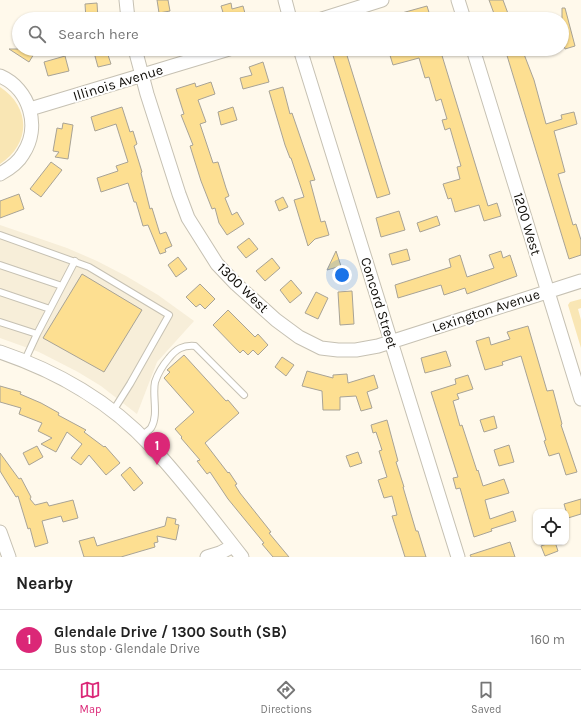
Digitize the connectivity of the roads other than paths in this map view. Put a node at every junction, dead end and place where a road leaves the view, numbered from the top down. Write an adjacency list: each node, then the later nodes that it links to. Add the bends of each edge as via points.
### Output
1 (126, 0): 5 (street)
2 (285, 0): 6 (street)
3 (382, 0): 7 (street)
4 (458, 0): 8 (street)
5 (127, 12)
6 (288, 12)
7 (344, 12)
8 (462, 12)
9 (137, 56): 14 (street, 1300 West)
10 (206, 56): 14 (street, Illinois Avenue)
11 (302, 56): 27 (street, Concord Street)
12 (475, 56): 23 (street, 1200 West)
13 (0, 76): 15 (street, via 16,87)
14 (142, 76): 15 (street, Illinois Avenue); 27 (street, 1300 West, via 188,218 217,264 276,320 299,337 321,348 356,350)
15 (30, 109): 16 (street, via 32,127 28,146 17,163)
16 (0, 174)
17 (0, 235): 18 (lane)
18 (75, 262): 21 (lane); 33 (lane, via 96,270 169,315)
19 (0, 265): 21 (lane)
20 (581, 281): 23 (street, Lexington Avenue)
21 (62, 286): 24 (lane)
22 (0, 292): 24 (lane)
23 (548, 292): 27 (street, Lexington Avenue); 30 (street, 1200 West)
24 (50, 309): 26 (lane)
25 (0, 322): 26 (lane)
26 (37, 334): 29 (lane)
27 (391, 342): 40 (street, Concord Street)
28 (0, 352): 29 (street)
29 (25, 360): 33 (street, via 66,380)
30 (578, 380): 32 (street, 1200 West)
31 (244, 395): 34 (lane, via 195,346 180,347 161,367 155,382 154,417 151,428)
32 (581, 399)
33 (113, 411): 34 (street)
34 (141, 436): 36 (street, via 183,481)
35 (0, 532): 37 (street)
36 (233, 546): 38 (street); 39 (street)
37 (9, 557)
38 (207, 557)
39 (242, 557)
40 (458, 557)

